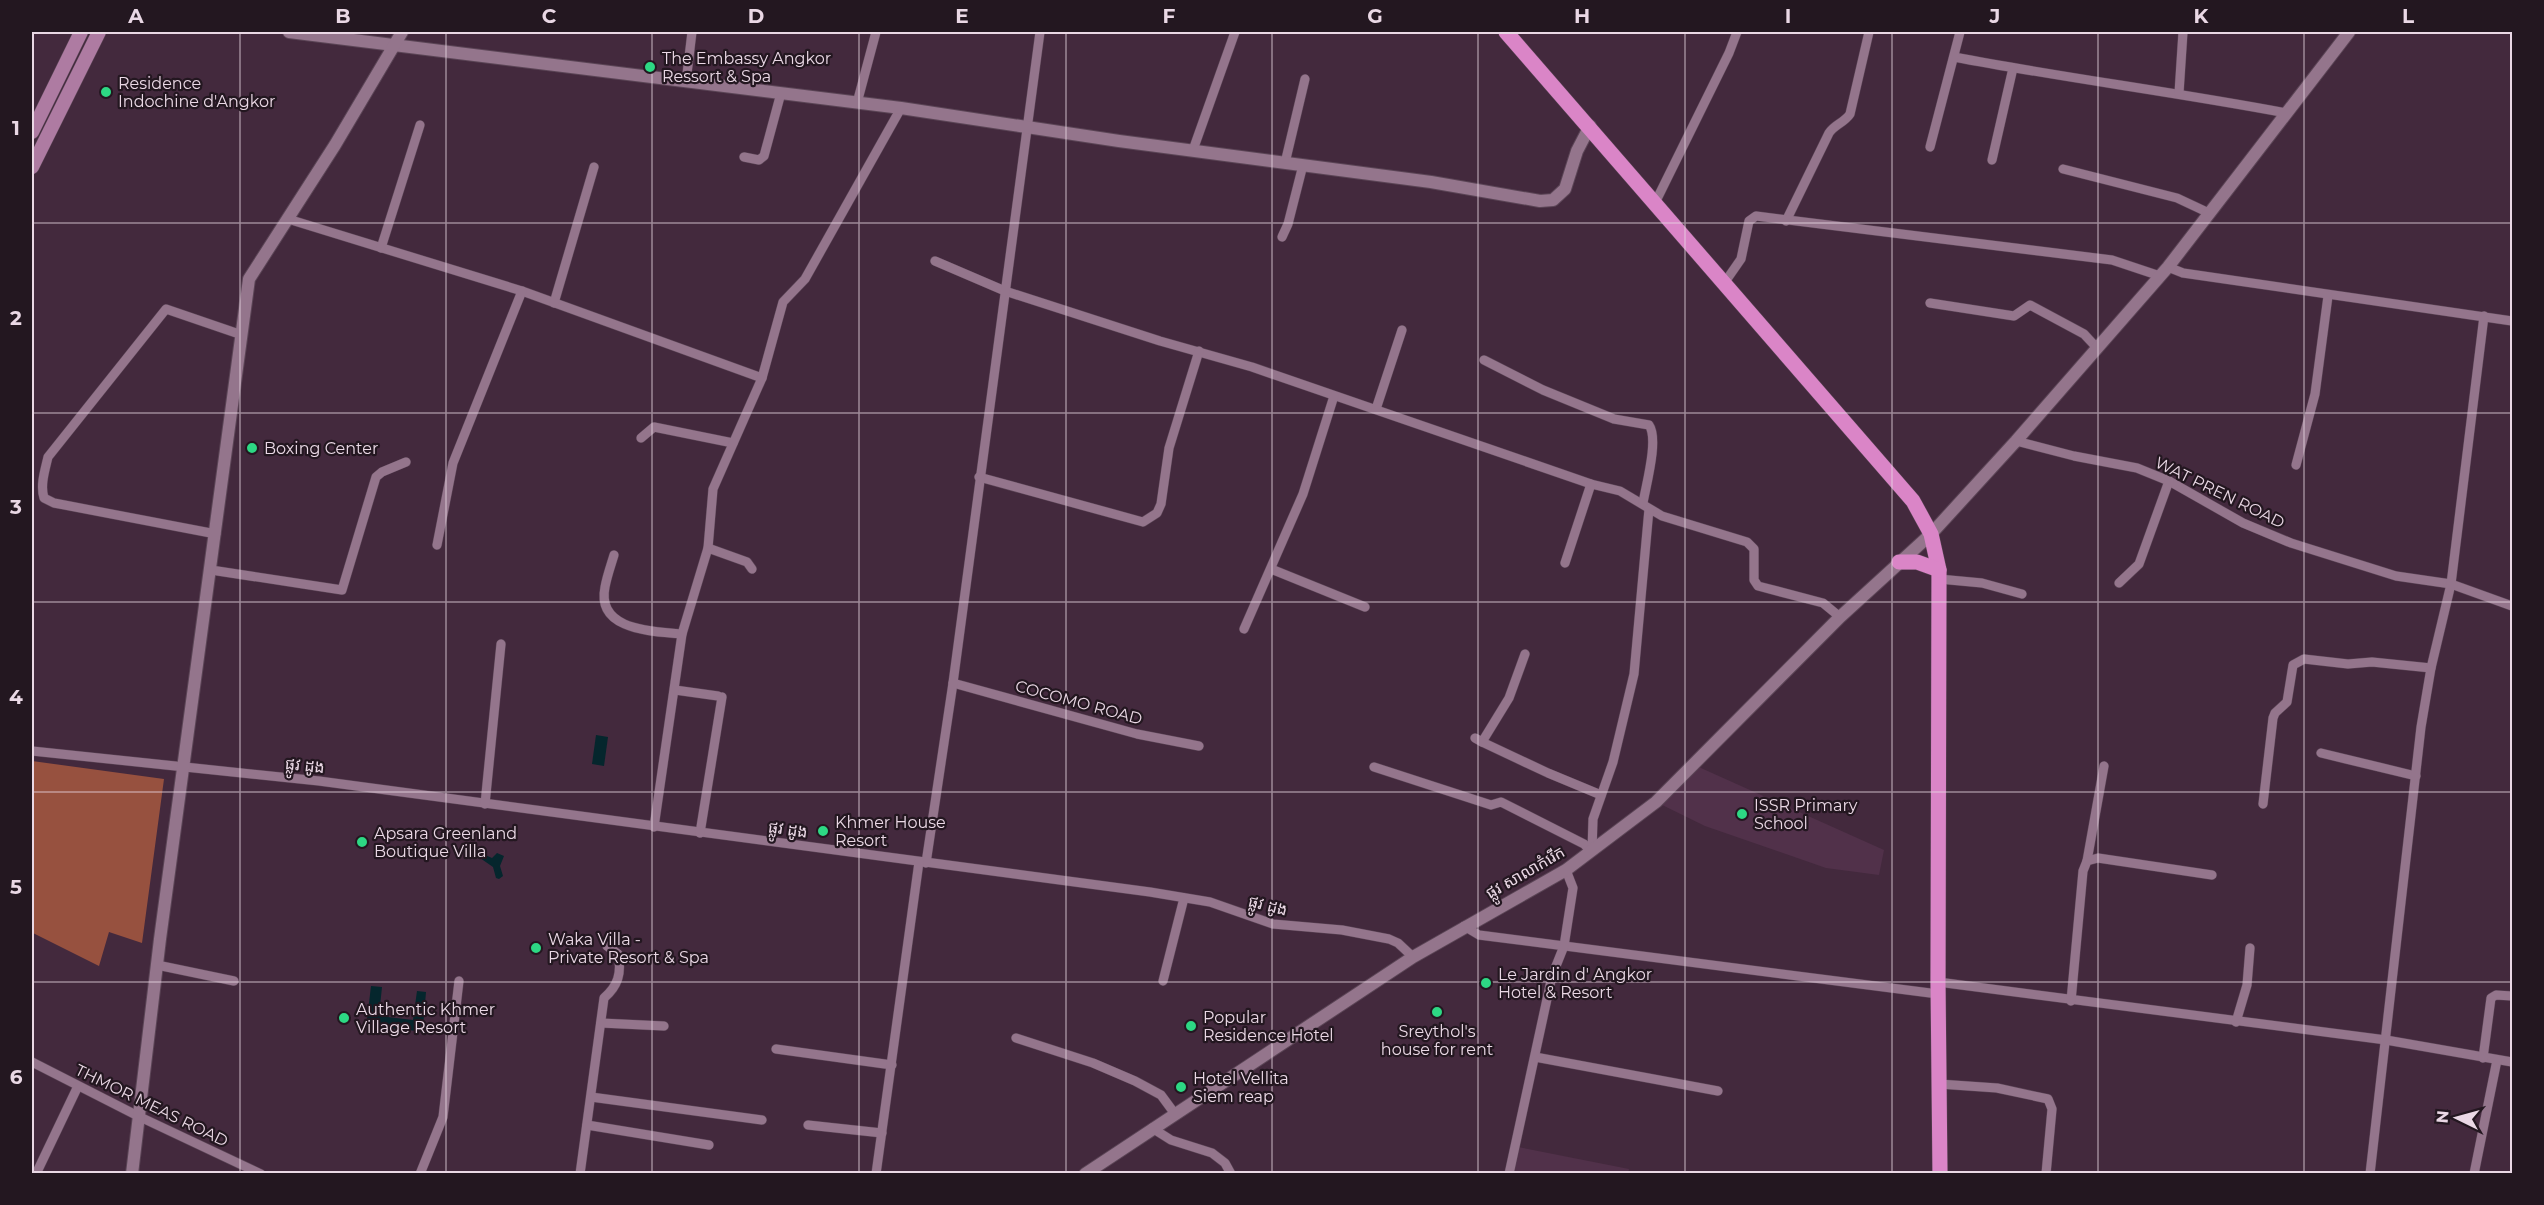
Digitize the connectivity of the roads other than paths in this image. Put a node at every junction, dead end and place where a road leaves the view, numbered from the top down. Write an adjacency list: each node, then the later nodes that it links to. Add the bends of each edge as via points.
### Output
1 (81, 32): 28 (main road)
2 (99, 32): 35 (main road)
3 (289, 32): 15 (street)
4 (402, 32): 15 (street)
5 (692, 32): 19 (street)
6 (876, 32): 22 (street)
7 (1040, 32): 27 (street)
8 (1235, 32): 30 (street)
9 (1506, 32): 26 (highway)
10 (1737, 32): 38 (street)
11 (1869, 32): 41 (street, via 1850,114 1829,133)
12 (1960, 32): 16 (street)
13 (2183, 32): 21 (street)
14 (2349, 32): 24 (street, ផ្លូវ សាលាកំរើក)
15 (394, 46): 19 (street); 40 (street)
16 (1954, 57): 17 (street); 29 (street)
17 (2013, 68): 21 (street); 32 (street)
18 (1305, 79): 33 (street)
19 (686, 82): 20 (street)
20 (781, 93): 22 (street); 31 (street, via 764,156 759,160)
21 (2179, 93): 24 (street)
22 (857, 103): 23 (street)
23 (901, 108): 27 (street); 59 (street, via 805,279 783,302)
24 (2286, 113): 39 (street, ផ្លូវ សាលាកំរើក)
25 (420, 125): 43 (street)
26 (1590, 126): 34 (street, via 1565,189 1554,200); 38 (highway)
27 (1027, 127): 30 (street); 48 (street)
28 (32, 132)
29 (1930, 147)
30 (1193, 150): 33 (street)
31 (744, 157)
32 (1992, 160)
33 (1285, 163): 34 (street)
34 (1303, 165): 42 (street)
35 (32, 166)
36 (594, 166): 50 (street)
37 (2063, 169): 39 (street)
38 (1655, 203): 46 (highway)
39 (2202, 208): 45 (street, ផ្លូវ សាលាកំរើក)
40 (288, 219): 43 (street); 55 (street, via 249,279)
41 (1786, 221): 45 (street, via 2112,260); 46 (street, via 1752,217 1741,259)
42 (1282, 237)
43 (381, 248): 47 (street)
44 (935, 261): 48 (street)
45 (2164, 271): 49 (street); 56 (street, ផ្លូវ សាលាកំរើក)
46 (1725, 282): 72 (highway, via 1913,501)
47 (522, 291): 50 (street); 73 (street, via 453,463)
48 (1005, 291): 57 (street); 67 (street)
49 (2328, 296): 52 (street); 66 (street, via 2315,394)
50 (554, 303): 59 (street)
51 (1930, 303): 56 (street, via 2014,316 2030,305 2084,334)
52 (2484, 316): 53 (street); 83 (street)
53 (2512, 321)
54 (1402, 330): 61 (street)
55 (242, 335): 71 (street); 71 (street, via 166,309 48,458 44,474 44,498 54,503)
56 (2097, 348): 63 (street, ផ្លូវ សាលាកំរើក)
57 (1199, 351): 60 (street); 67 (street, via 1169,448 1161,504 1157,513 1143,522)
58 (1484, 360): 70 (street, via 1543,390 1614,418 1649,425 1653,444)
59 (762, 378): 64 (street)
60 (1334, 396): 61 (street); 79 (street, via 1303,494)
61 (1376, 409): 69 (street)
62 (641, 438): 64 (street, via 654,427)
63 (2016, 441): 68 (street, WAT PREN ROAD, via 2137,468); 72 (street, ផ្លូវ សាលាកំរើក)
64 (733, 443): 74 (street, via 713,489)
65 (406, 462): 80 (street, via 376,477 342,590)
66 (2296, 465)
67 (979, 477): 93 (street)
68 (2169, 481): 82 (street, via 2139,564); 83 (street, WAT PREN ROAD, via 2243,523 2291,543 2396,576)
69 (1591, 484): 70 (street, via 1620,491); 77 (street)
70 (1646, 506): 87 (street, via 1662,516 1747,542 1754,549 1754,580 1758,586 1823,603); 102 (street, via 1634,675 1613,762)
71 (216, 534): 80 (street)
72 (1931, 534): 76 (street, ផ្លូវ សាលាកំរើក); 81 (highway)
73 (437, 545)
74 (708, 548): 78 (street, via 747,562); 89 (street)
75 (614, 555): 89 (street, via 604,588 604,603 610,614 617,622 639,629)
76 (1899, 562): 81 (highway, via 1917,562); 87 (street, ផ្លូវ សាលាកំរើក)
77 (1565, 563)
78 (752, 569)
79 (1271, 569): 86 (street); 88 (street)
80 (211, 570): 100 (street)
81 (1939, 575): 84 (street); 122 (highway)
82 (2119, 583)
83 (2451, 584): 85 (street, WAT PREN ROAD); 92 (street)
84 (2022, 594)
85 (2512, 606)
86 (1365, 607)
87 (1840, 617): 107 (street, ផ្លូវ សាលាកំរើក, via 1656,802)
88 (1244, 628)
89 (682, 634): 94 (street)
90 (501, 644): 103 (street)
91 (1525, 654): 102 (street, via 1509,698 1479,740)
92 (2431, 668): 101 (street); 104 (street, via 2304,659 2296,663 2291,669 2287,702 2273,718)
93 (953, 683): 95 (street, COCOMO ROAD, via 1137,734); 109 (street)
94 (675, 690): 105 (street); 106 (street, via 720,696)
95 (1199, 746)
96 (32, 751): 100 (street, ផ្លូវ ដូង)
97 (2321, 753): 101 (street)
98 (1374, 766): 107 (street, via 1491,805 1501,802)
99 (2104, 766): 108 (street)
100 (184, 767): 103 (street, ផ្លូវ ដូង); 118 (street)
101 (2416, 776): 129 (street)
102 (1600, 795): 107 (street, via 1593,819)
103 (485, 804): 105 (street, ផ្លូវ ដូង)
104 (2263, 804)
105 (654, 827): 106 (street, ផ្លូវ ដូង)
106 (700, 833): 109 (street, ផ្លូវ ដូង)
107 (1591, 851): 110 (street, ផ្លូវ សាលាកំរើក)
108 (2087, 861): 111 (street, via 2098,858); 124 (street)
109 (923, 863): 112 (street, ផ្លូវ ដូង); 136 (street)
110 (1566, 870): 113 (street, ផ្លូវ សាលាកំរើក); 115 (street, via 1574,888)
111 (2212, 875)
112 (1184, 898): 117 (street, ផ្លូវ ដូង, via 1209,902 1273,924 1342,930 1398,943); 121 (street)
113 (1464, 926): 115 (street, via 1479,935); 117 (street, ផ្លូវ សាលាកំរើក)
114 (607, 946): 126 (street, via 618,954 620,968 616,987 604,998)
115 (1564, 946): 122 (street); 131 (street, via 1552,976)
116 (2250, 948): 125 (street, via 2247,985)
117 (1410, 954): 141 (street, ផ្លូវ សាលាកំរើក)
118 (157, 965): 119 (street); 142 (street)
119 (234, 981)
120 (459, 981): 152 (street, via 443,1118)
121 (1163, 981)
122 (1938, 988): 124 (street); 137 (highway)
123 (2512, 996): 132 (street, via 2491,998)
124 (2071, 1001): 125 (street)
125 (2236, 1022): 129 (street)
126 (601, 1023): 127 (street); 140 (street)
127 (664, 1026)
128 (1016, 1038): 141 (street, via 1135,1081 1161,1095)
129 (2386, 1040): 132 (street); 160 (street)
130 (776, 1049): 136 (street)
131 (1535, 1057): 139 (street); 157 (street)
132 (2483, 1058): 133 (street)
133 (2497, 1060): 135 (street); 161 (street)
134 (32, 1062): 138 (street, THMOR MEAS ROAD)
135 (2512, 1062)
136 (892, 1065): 147 (street)
137 (1939, 1084): 158 (highway); 159 (street, via 1997,1088 2048,1099 2052,1109)
138 (78, 1086): 142 (street, THMOR MEAS ROAD); 149 (street)
139 (1718, 1090)
140 (591, 1096): 143 (street); 144 (street)
141 (1175, 1113): 146 (street, ផ្លូវ សាលាកំរើក)
142 (138, 1116): 150 (street); 151 (street, THMOR MEAS ROAD)
143 (762, 1120)
144 (587, 1125): 148 (street); 153 (street)
145 (808, 1125): 147 (street)
146 (1152, 1128): 155 (street, ផ្លូវ សាលាកំរើក); 156 (street, via 1172,1140 1212,1153)
147 (882, 1133): 154 (street)
148 (709, 1145)
149 (36, 1173)
150 (132, 1173)
151 (261, 1173)
152 (420, 1173)
153 (580, 1173)
154 (876, 1173)
155 (1085, 1173)
156 (1231, 1173)
157 (1509, 1173)
158 (1940, 1173)
159 (2046, 1173)
160 (2370, 1173)
161 (2474, 1173)

